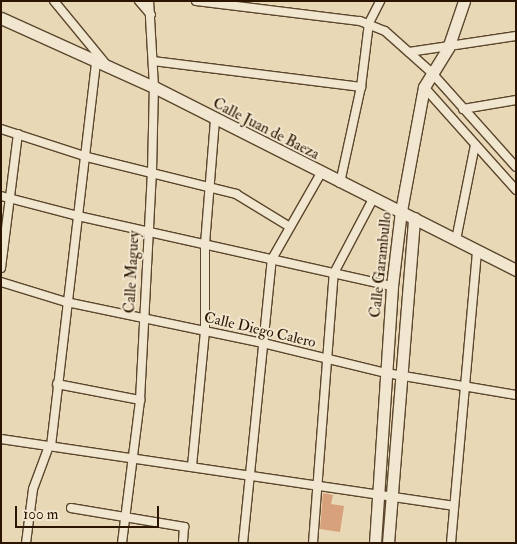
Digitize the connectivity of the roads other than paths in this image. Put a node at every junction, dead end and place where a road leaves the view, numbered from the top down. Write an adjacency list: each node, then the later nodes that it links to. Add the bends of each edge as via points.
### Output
1 (54, 1): 15 (street)
2 (139, 1): 7 (street)
3 (150, 1): 7 (street, Calle Maguey)
4 (196, 1): 9 (street)
5 (380, 1): 9 (street)
6 (464, 1): 11 (street, Calle Garambullo)
7 (151, 14): 13 (street, Calle Maguey)
8 (1, 18): 14 (street, Calle Juan de Baeza)
9 (369, 23): 12 (street, via 385,31); 18 (street)
10 (516, 36): 11 (street)
11 (448, 48): 12 (street); 16 (street, Calle Garambullo)
12 (409, 52): 16 (street)
13 (153, 61): 17 (street, Calle Maguey); 18 (street)
14 (96, 62): 15 (street, Calle Juan de Baeza); 26 (street)
15 (108, 67): 17 (street, Calle Juan de Baeza)
16 (431, 72): 19 (street, Calle Garambullo); 21 (street)
17 (154, 87): 22 (street, Calle Juan de Baeza); 28 (street, Calle Maguey)
18 (361, 87): 30 (street)
19 (424, 87): 25 (street); 36 (street, Calle Garambullo)
20 (516, 100): 21 (street)
21 (463, 109): 27 (street)
22 (215, 120): 29 (street, Calle Juan de Baeza); 31 (street)
23 (1, 129): 24 (street)
24 (18, 134): 26 (street); 34 (street)
25 (475, 145): 32 (street); 41 (street)
26 (87, 157): 28 (street); 37 (street)
27 (516, 167)
28 (152, 172): 31 (street); 40 (street, Calle Maguey)
29 (321, 173): 30 (street, Calle Juan de Baeza); 39 (street)
30 (340, 183): 35 (street, Calle Juan de Baeza)
31 (208, 185): 39 (street, via 236,194); 42 (street)
32 (516, 190)
33 (1, 196): 34 (street)
34 (10, 198): 37 (street); 45 (street)
35 (373, 199): 36 (street, Calle Juan de Baeza); 47 (street)
36 (402, 211): 38 (street, Calle Juan de Baeza); 49 (street, Calle Garambullo)
37 (78, 216): 40 (street); 50 (street)
38 (414, 218): 41 (street, Calle Juan de Baeza); 56 (street, Calle Garambullo)
39 (290, 227): 44 (street)
40 (148, 231): 42 (street); 51 (street, Calle Maguey)
41 (456, 240): 43 (street, Calle Juan de Baeza)
42 (204, 244): 44 (street); 52 (street)
43 (477, 251): 46 (street, Calle Juan de Baeza); 58 (street)
44 (272, 259): 47 (street); 53 (street)
45 (1, 268)
46 (516, 270)
47 (334, 273): 49 (street); 54 (street)
48 (1, 282): 50 (street, Calle Diego Calero)
49 (392, 286): 55 (street, Calle Garambullo)
50 (66, 302): 51 (street, Calle Diego Calero); 57 (street)
51 (143, 318): 52 (street, Calle Diego Calero); 60 (street, Calle Maguey)
52 (205, 332): 53 (street, Calle Diego Calero); 64 (street)
53 (264, 343): 54 (street, Calle Diego Calero); 65 (street)
54 (327, 360): 55 (street, Calle Diego Calero); 66 (street)
55 (386, 373): 56 (street, Calle Diego Calero); 67 (street, Calle Garambullo)
56 (402, 376): 58 (street, Calle Diego Calero); 68 (street, Calle Garambullo)
57 (57, 384): 60 (street); 62 (street)
58 (464, 384): 59 (street, Calle Diego Calero); 69 (street)
59 (516, 395)
60 (140, 400): 63 (street, Calle Maguey)
61 (1, 439): 62 (street)
62 (50, 446): 63 (street); 72 (street, via 33,489)
63 (132, 460): 64 (street); 71 (street, Calle Maguey)
64 (192, 466): 65 (street)
65 (250, 475): 66 (street); 75 (street)
66 (317, 485): 67 (street); 76 (street)
67 (378, 496): 68 (street); 77 (street, Calle Garambullo)
68 (392, 498): 69 (street); 78 (street, Calle Garambullo)
69 (453, 506): 79 (street)
70 (71, 508): 71 (street)
71 (124, 517): 73 (street, Calle Maguey); 74 (street, via 184,527)
72 (26, 543)
73 (122, 543)
74 (183, 543)
75 (243, 543)
76 (313, 543)
77 (375, 543)
78 (388, 543)
79 (451, 543)

